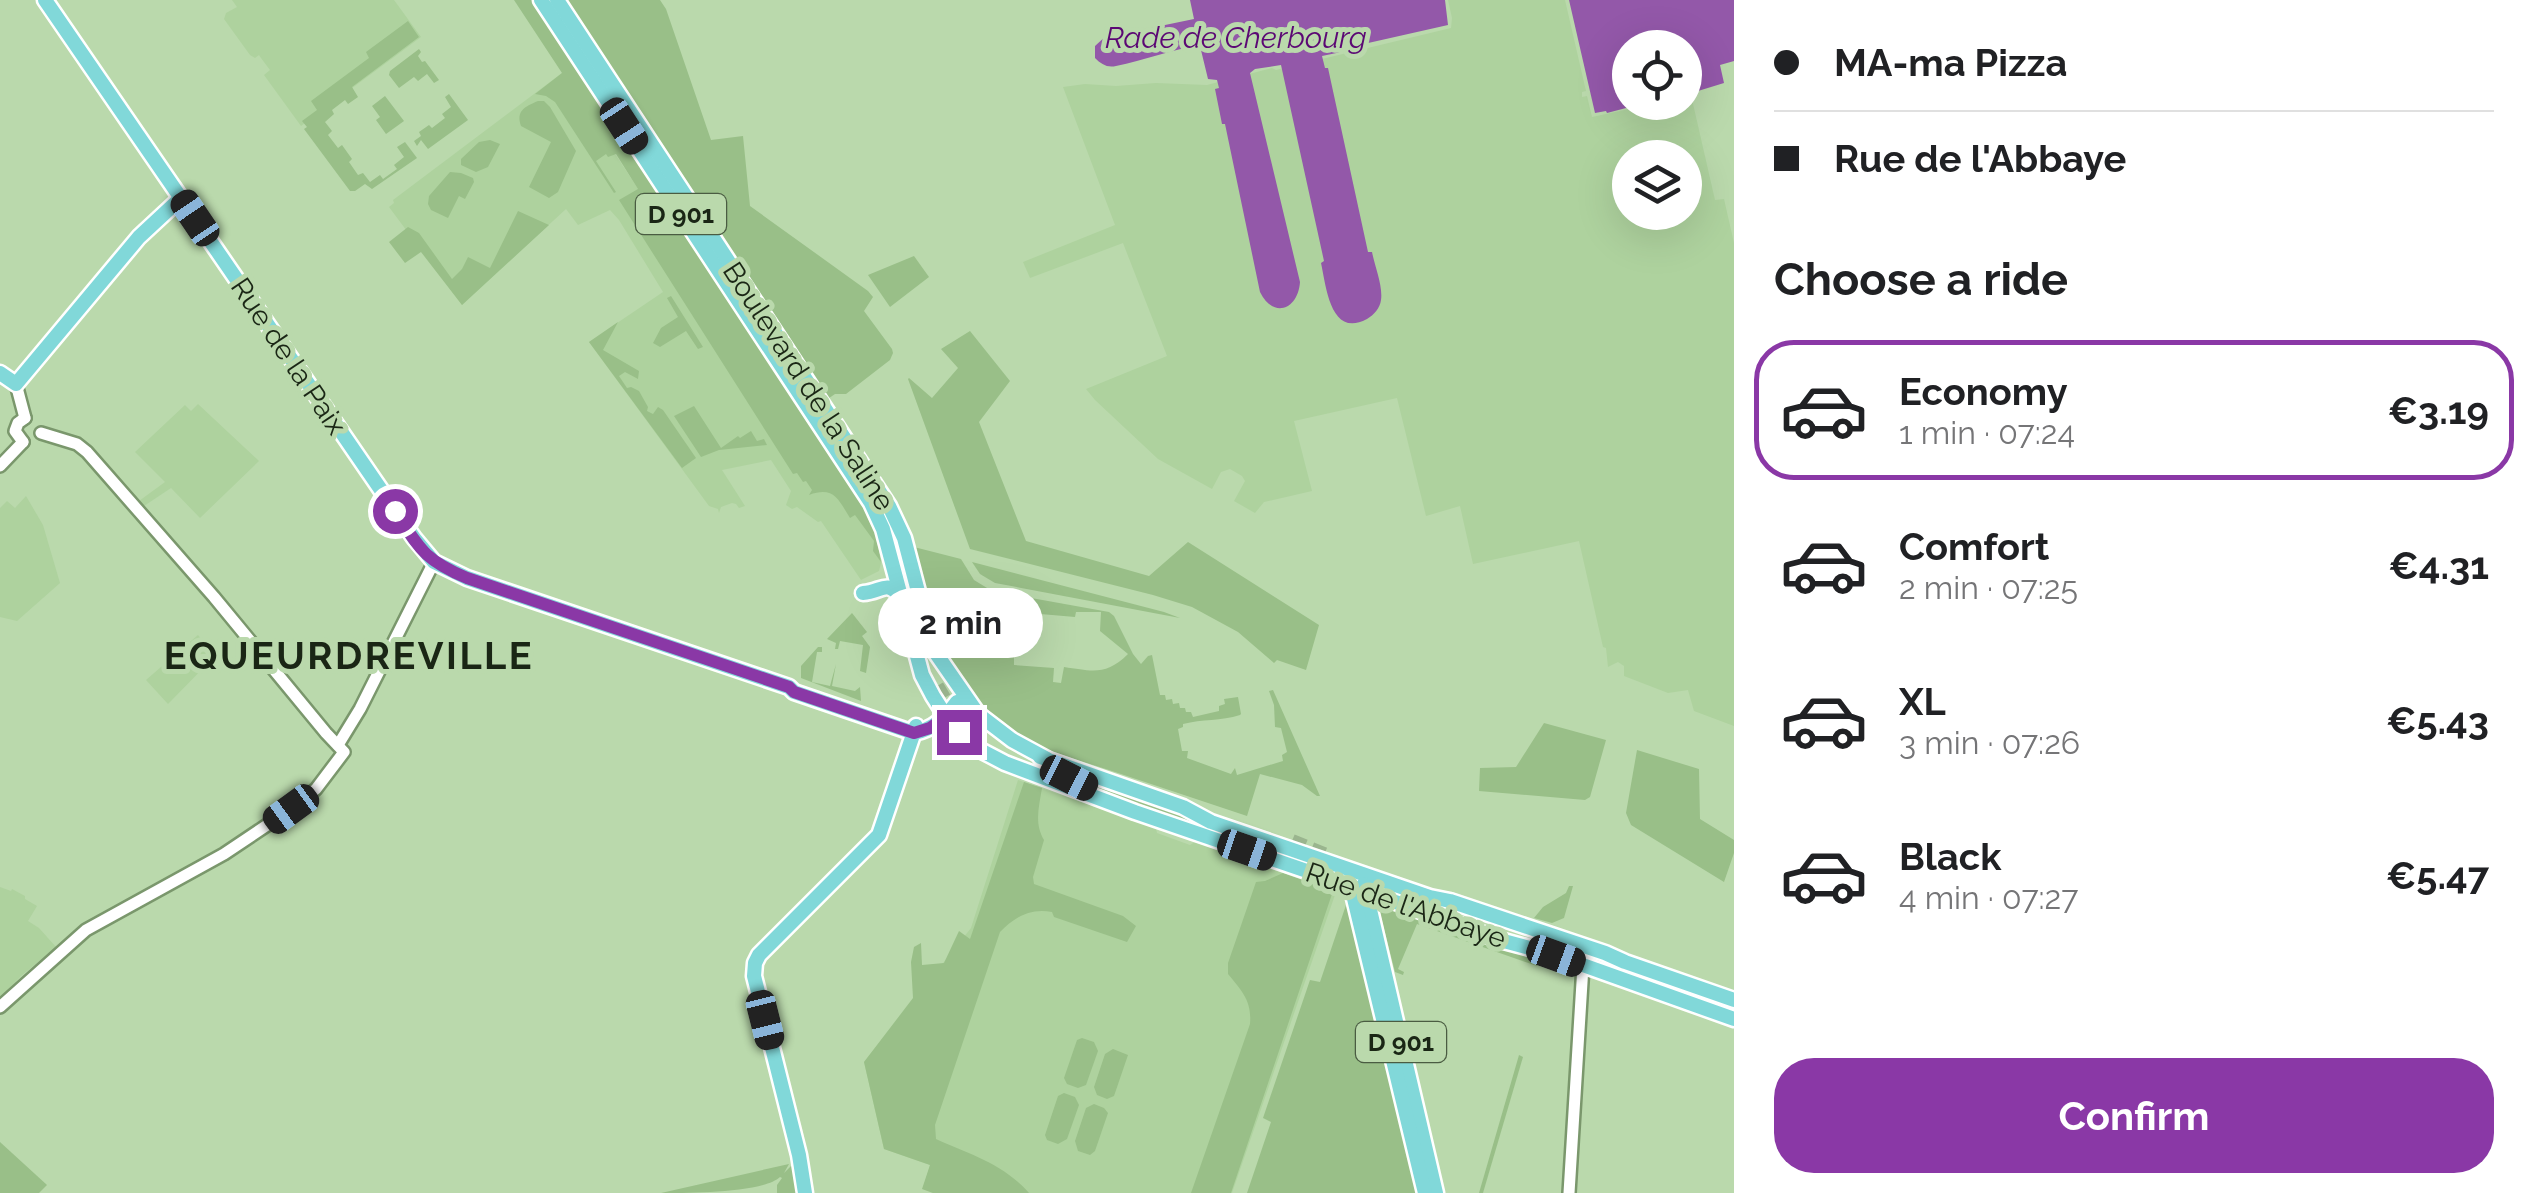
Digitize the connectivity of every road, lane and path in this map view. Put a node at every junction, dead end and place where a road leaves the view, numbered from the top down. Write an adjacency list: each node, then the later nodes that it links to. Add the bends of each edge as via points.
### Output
1 (44, 0): 4 (main road, Rue de la Paix)
2 (541, 0): 11 (main road, Boulevard de la Saline / D 901)
3 (558, 0): 18 (main road, Boulevard de la Saline / D 901, via 889,506 933,649)
4 (181, 198): 6 (main road, via 139,237); 12 (main road, Rue de la Paix)
5 (0, 373): 6 (main road)
6 (16, 384): 7 (street)
7 (25, 418): 8 (street, via 39,422); 9 (street, via 16,431)
8 (41, 433): 9 (street); 22 (street, via 86,452)
9 (23, 442): 10 (street)
10 (0, 466)
11 (871, 503): 14 (main road, Boulevard de la Saline / D 901); 15 (main road, Boulevard de la Saline / D 901, via 894,539)
12 (434, 562): 21 (main road); 22 (street)
13 (863, 593): 14 (main road, via 885,586)
14 (901, 598): 15 (main road, Boulevard de la Saline / D 901)
15 (911, 619): 16 (main road, Boulevard de la Saline / D 901); 17 (main road, Boulevard de la Saline / D 901)
16 (922, 674): 19 (main road, Rue de l'Abbaye / D 901)
17 (937, 686)
18 (957, 695): 19 (main road); 23 (main road, Rue de l'Abbaye / D 901, via 998,741)
19 (943, 712): 21 (main road); 24 (main road, Rue de l'Abbaye / D 901, via 982,751 1005,763)
20 (964, 724): 24 (main road, Rue de l'Abbaye / D 901, via 995,749)
21 (915, 729): 33 (main road, via 877,839 755,963)
22 (341, 748): 30 (street, via 316,789 273,822 80,935)
23 (1183, 807): 25 (main road, Rue de l'Abbaye / D 901); 26 (main road, Rue de l'Abbaye / D 901)
24 (1135, 812): 26 (main road, Rue de l'Abbaye / D 901)
25 (1292, 841)
26 (1359, 883): 28 (main road, Rue de l'Abbaye); 29 (main road, Rue de l'Abbaye, via 1606,953); 32 (main road, D 901); 34 (main road, D 901)
27 (1362, 909): 32 (main road, D 901)
28 (1583, 966): 31 (main road, Rue de l'Abbaye); 36 (street)
29 (1734, 1000)
30 (0, 1007)
31 (1734, 1019)
32 (1420, 1125): 35 (main road, D 901)
33 (805, 1193)
34 (1426, 1193)
35 (1436, 1193)
36 (1569, 1193)

